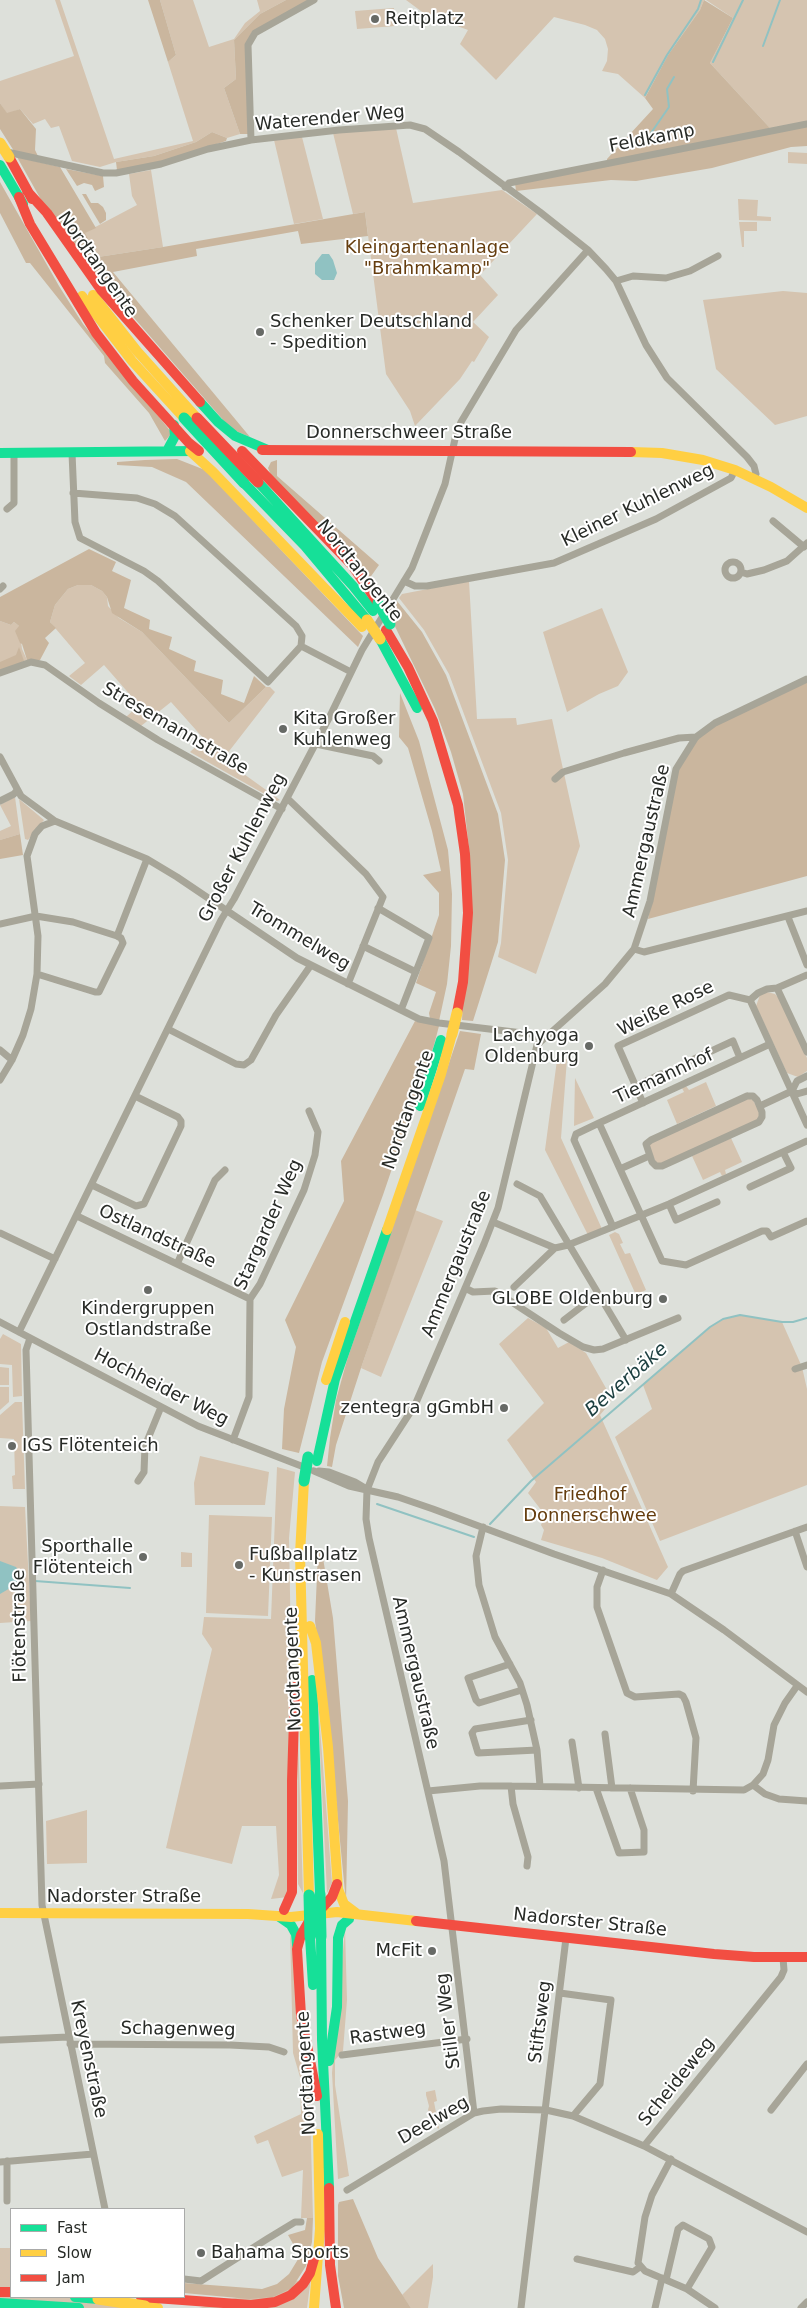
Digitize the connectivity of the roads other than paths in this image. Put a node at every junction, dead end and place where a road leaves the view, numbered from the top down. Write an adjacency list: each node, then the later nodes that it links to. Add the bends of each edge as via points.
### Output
1 (314, 0): 3 (street, via 254,33 248,45)
2 (807, 124): 6 (street, Feldkamp, via 510,182)
3 (251, 140): 5 (street, Waterender Weg, via 116,173); 6 (street, Waterender Weg, via 410,125 434,134)
4 (0, 143): 5 (main road, Nordtangente, bridge)
5 (3, 157): 7 (main road, Nordtangente)
6 (505, 187): 8 (street, Waterender Weg)
7 (23, 194): 11 (main road, Nordtangente, via 51,250 90,307); 12 (main road, via 46,213 129,324); 25 (main road, Nordtangente, bridge, via 137,351 198,418)
8 (588, 250): 10 (street, Waterender Weg); 18 (street, Großer Kuhlenweg, via 503,348 461,422)
9 (718, 256): 10 (street, via 690,271 666,278 633,276)
10 (616, 281): 24 (street, Waterender Weg, via 646,345 667,378 747,457 754,466)
11 (179, 422): 15 (main road); 16 (main road); 33 (main road, Nordtangente, bridge, via 244,482)
12 (225, 429): 13 (main road, via 225,438); 14 (main road)
13 (218, 450): 16 (main road, Donnerschweer Straße); 17 (main road, Donnerschweer Straße); 23 (main road)
14 (271, 450): 17 (main road, Donnerschweer Straße); 18 (main road, Donnerschweer Straße); 25 (main road)
15 (167, 451): 16 (main road, Donnerschweer Straße); 21 (main road, Donnerschweer Straße)
16 (195, 451): 23 (main road)
17 (242, 451): 25 (main road)
18 (453, 451): 22 (main road, Donnerschweer Straße, via 662,452); 32 (street, Großer Kuhlenweg, via 435,512)
19 (0, 453): 20 (main road, Donnerschweer Straße)
20 (14, 453): 21 (main road, Donnerschweer Straße); 28 (street, via 14,503)
21 (72, 453): 26 (street)
22 (735, 470): 24 (main road, Donnerschweer Straße); 32 (street, Kleiner Kuhlenweg, via 730,478 656,519 554,564 427,586 415,586)
23 (213, 472): 33 (main road)
24 (754, 478): 27 (main road, Donnerschweer Straße)
25 (263, 479): 33 (main road, Nordtangente, via 353,586)
26 (73, 493): 35 (street, via 137,498 175,516 296,626 302,636); 35 (street, via 80,538 158,581 268,682)
27 (807, 508)
28 (7, 509)
29 (773, 521): 30 (street)
30 (806, 545): 31 (street, via 788,561 747,574)
31 (741, 572)
32 (404, 581): 37 (street, Großer Kuhlenweg)
33 (370, 615): 34 (main road); 34 (main road, bridge)
34 (383, 635): 36 (main road, via 390,665); 36 (main road, via 404,650)
35 (301, 646): 37 (street)
36 (403, 670): 123 (main road, Nordtangente, via 434,753 453,832 459,912 453,1013 332,1359 320,1400)
37 (351, 672): 41 (street, Großer Kuhlenweg)
38 (0, 673): 48 (street, Stresemannstraße, via 31,662 44,665 158,740)
39 (807, 678): 40 (street, Ammergaustraße, via 715,723)
40 (696, 737): 44 (street, via 679,738 624,753 563,772); 59 (street, Ammergaustraße, via 676,769 650,901)
41 (316, 744): 43 (street, via 373,756); 46 (street, Großer Kuhlenweg)
42 (0, 757): 45 (street, Trommelweg)
43 (379, 761)
44 (555, 779)
45 (17, 790): 47 (street); 49 (street, Trommelweg, via 29,803)
46 (288, 798): 48 (street, Großer Kuhlenweg); 51 (street, via 366,874 383,897)
47 (0, 802)
48 (282, 809): 52 (street, Großer Kuhlenweg)
49 (55, 820): 50 (street, Trommelweg); 54 (street, via 35,834 27,856)
50 (147, 859): 52 (street, Trommelweg); 57 (street)
51 (378, 908): 58 (street); 62 (street, via 429,938)
52 (227, 911): 60 (street, Trommelweg); 69 (street, Großer Kuhlenweg)
53 (807, 911): 55 (street)
54 (36, 916): 56 (street); 57 (street, via 74,922); 63 (street)
55 (788, 917): 59 (street, via 644,952); 61 (street)
56 (0, 924)
57 (117, 936): 63 (street, via 123,943 99,992)
58 (363, 946): 62 (street); 65 (street)
59 (634, 949): 70 (street, Ammergaustraße, via 605,984)
60 (311, 965): 65 (street, Trommelweg); 69 (street, via 276,1015 251,1060 244,1065 236,1064)
61 (807, 965)
62 (416, 972): 68 (street)
63 (37, 974): 75 (street, via 31,1009)
64 (807, 975): 66 (street)
65 (348, 984): 68 (street, Trommelweg)
66 (778, 988): 67 (street, via 767,989); 73 (street)
67 (750, 1000): 71 (street); 80 (street, Weiße Rose, via 729,995 618,1046)
68 (401, 1010): 70 (street, Trommelweg, via 439,1024 532,1034)
69 (168, 1029): 83 (street, Großer Kuhlenweg)
70 (542, 1039): 102 (street, Ammergaustraße, via 533,1056)
71 (770, 1044): 74 (street, Tiemannhof); 81 (street)
72 (0, 1050): 75 (street)
73 (807, 1052)
74 (740, 1058): 76 (street, Tiemannhof, via 733,1041); 84 (street, Tiemannhof)
75 (12, 1060): 79 (street)
76 (692, 1060)
77 (660, 1074): 80 (street, Tiemannhof)
78 (807, 1076): 81 (street, via 797,1081)
79 (0, 1080)
80 (636, 1086): 84 (street, Weiße Rose)
81 (792, 1091): 82 (street, via 797,1094); 85 (street); 88 (street)
82 (807, 1091)
83 (135, 1096): 94 (street, Großer Kuhlenweg); 94 (street, via 181,1121 144,1204 136,1206)
84 (643, 1103): 87 (street, Tiemannhof)
85 (760, 1106): 91 (street, via 762,1118 759,1122 662,1166 656,1166); 91 (street, via 753,1096 747,1096 651,1140 646,1144)
86 (309, 1111): 112 (street, Stargarder Weg, via 318,1132 310,1173 260,1284)
87 (599, 1123): 92 (street); 103 (street, Tiemannhof, via 576,1134 574,1140)
88 (807, 1125)
89 (807, 1141): 90 (street)
90 (784, 1152): 96 (street, via 791,1168); 98 (street)
91 (649, 1156): 92 (street)
92 (620, 1169): 100 (street)
93 (225, 1170): 108 (street, via 215,1180)
94 (92, 1184): 99 (street, Großer Kuhlenweg)
95 (517, 1184): 105 (street, via 540,1196)
96 (750, 1187)
97 (717, 1202): 98 (street, via 676,1220)
98 (669, 1204): 100 (street)
99 (77, 1216): 107 (street, Großer Kuhlenweg); 108 (street, Ostlandstraße)
100 (642, 1216): 101 (street, via 662,1261 686,1265 762,1231 768,1231 771,1237); 103 (street)
101 (807, 1221)
102 (493, 1222): 106 (street); 110 (street, Ammergaustraße)
103 (613, 1227): 105 (street)
104 (0, 1232): 107 (street)
105 (568, 1245): 106 (street); 111 (street)
106 (555, 1248): 109 (street)
107 (55, 1259): 116 (street, Großer Kuhlenweg)
108 (177, 1264): 112 (street, Ostlandstraße)
109 (514, 1287)
110 (465, 1288): 118 (street, via 473,1292 495,1291 584,1347 603,1349); 126 (street, Ammergaustraße, via 415,1405 378,1462)
111 (598, 1294): 114 (street); 118 (street)
112 (250, 1298): 122 (street, Stargarder Weg, via 249,1397)
113 (678, 1318): 118 (street)
114 (564, 1320)
115 (0, 1322): 116 (street, Hochheider Weg)
116 (19, 1332): 117 (street, Hochheider Weg)
117 (30, 1338): 121 (street, Hochheider Weg); 143 (street, Flötenstraße, via 26,1350)
118 (626, 1340)
119 (807, 1365): 120 (street)
120 (794, 1369)
121 (161, 1407): 122 (street, Hochheider Weg); 124 (street, via 146,1446 144,1472)
122 (233, 1440): 123 (street, Hochheider Weg)
123 (313, 1463): 125 (main road, Nordtangente, bridge); 126 (street, Hochheider Weg)
124 (138, 1482)
125 (309, 1482): 133 (main road, Nordtangente); 134 (main road, Nordtangente, via 300,1554)
126 (367, 1490): 127 (street, Hochheider Weg, via 398,1497); 152 (street, Ammergaustraße, via 368,1538)
127 (482, 1527): 131 (street, Hochheider Weg); 135 (street, via 476,1556 479,1585 495,1636)
128 (807, 1527): 129 (street)
129 (796, 1530): 130 (street); 132 (street, via 683,1571)
130 (807, 1567)
131 (603, 1570): 132 (street, Hochheider Weg); 153 (street, via 597,1587 596,1607 627,1692 635,1697 679,1694 684,1698 696,1738)
132 (671, 1594): 136 (street, Hochheider Weg)
133 (310, 1626): 157 (main road, via 316,1643 328,1747); 158 (main road, Nordtangente)
134 (302, 1647): 156 (main road, via 296,1663 292,1738); 158 (main road, Nordtangente)
135 (510, 1664): 137 (street); 137 (street, via 468,1678 476,1700 479,1703)
136 (797, 1686): 138 (street, Hochheider Weg); 144 (street, via 774,1725 763,1774)
137 (522, 1690): 139 (street)
138 (807, 1692)
139 (531, 1720): 142 (street); 142 (street, via 475,1729 472,1733 478,1753)
140 (605, 1734): 150 (street)
141 (572, 1742): 148 (street)
142 (537, 1750): 147 (street)
143 (39, 1784): 145 (street); 161 (street, Flötenstraße)
144 (753, 1785): 153 (street, via 744,1790); 154 (street, via 779,1799)
145 (0, 1786)
146 (511, 1786): 147 (street); 152 (street); 155 (street, via 528,1857)
147 (540, 1786): 148 (street)
148 (579, 1788): 149 (street)
149 (596, 1788): 150 (street); 151 (street, via 619,1853 644,1852 644,1830)
150 (612, 1788): 151 (street)
151 (630, 1788): 153 (street)
152 (428, 1791): 164 (street, Ammergaustraße, via 444,1860)
153 (693, 1791)
154 (807, 1801)
155 (527, 1866)
156 (293, 1879): 160 (main road, via 290,1899); 162 (main road, via 300,1899)
157 (337, 1884): 162 (main road, via 332,1897); 163 (main road, via 344,1904)
158 (314, 1894): 177 (main road, Nordtangente, bridge)
159 (0, 1913): 161 (main road, Nadorster Straße)
160 (281, 1913): 161 (main road, Nadorster Straße); 162 (main road, Nadorster Straße); 166 (main road, via 294,1929)
161 (43, 1914): 173 (street, Kreyenstraße)
162 (315, 1914): 163 (main road, Nadorster Straße); 166 (main road, via 301,1935); 167 (main road, via 328,1930)
163 (353, 1916): 164 (main road, Nadorster Straße); 167 (main road, via 339,1930)
164 (452, 1925): 165 (main road, Nadorster Straße); 171 (street, Stiller Weg)
165 (566, 1938): 169 (main road, Nadorster Straße); 170 (street, Stiftsweg)
166 (297, 1949): 177 (main road, via 301,2015)
167 (337, 1953): 177 (main road, via 336,2022)
168 (807, 1957): 169 (main road, Nadorster Straße)
169 (784, 1958): 182 (street, Scheideweg, via 781,1976)
170 (560, 1993): 178 (street, Stiftsweg); 181 (street, via 611,2000 600,2084)
171 (467, 2039): 175 (street, Rastweg); 180 (street, Stiller Weg)
172 (0, 2040): 173 (street, Schagenweg)
173 (69, 2040): 174 (street, Schagenweg, via 225,2045); 183 (street, Kreyenstraße)
174 (284, 2052)
175 (342, 2056)
176 (807, 2064): 179 (street)
177 (321, 2098): 190 (main road, Nordtangente)
178 (546, 2110): 180 (street, Deelweg); 181 (street, Scheideweg); 206 (street)
179 (771, 2110)
180 (474, 2112): 186 (street, Deelweg)
181 (573, 2116): 182 (street, Scheideweg)
182 (644, 2146): 184 (street)
183 (93, 2154): 185 (street); 188 (street, Kreyenstraße)
184 (671, 2159): 191 (street); 193 (street, via 645,2216 637,2258)
185 (3, 2161): 187 (street)
186 (347, 2190)
187 (7, 2201)
188 (104, 2208)
189 (301, 2222): 194 (street, via 267,2238 201,2281)
190 (324, 2229): 198 (main road, via 310,2273 297,2290 282,2299 251,2305); 203 (main road); 204 (main road); 205 (main road)
191 (807, 2232)
192 (577, 2259): 193 (street, via 626,2272)
193 (640, 2267): 195 (street)
194 (185, 2279)
195 (664, 2279): 196 (street); 196 (street, via 678,2229 684,2225 709,2240 712,2247); 207 (street)
196 (687, 2289): 208 (street)
197 (86, 2298): 198 (main road, bridge)
198 (143, 2300): 202 (main road)
199 (0, 2302): 201 (main road)
200 (807, 2302): 209 (street)
201 (79, 2308)
202 (158, 2308)
203 (314, 2308)
204 (321, 2308)
205 (336, 2308)
206 (521, 2308)
207 (655, 2308)
208 (715, 2308)
209 (801, 2308)

